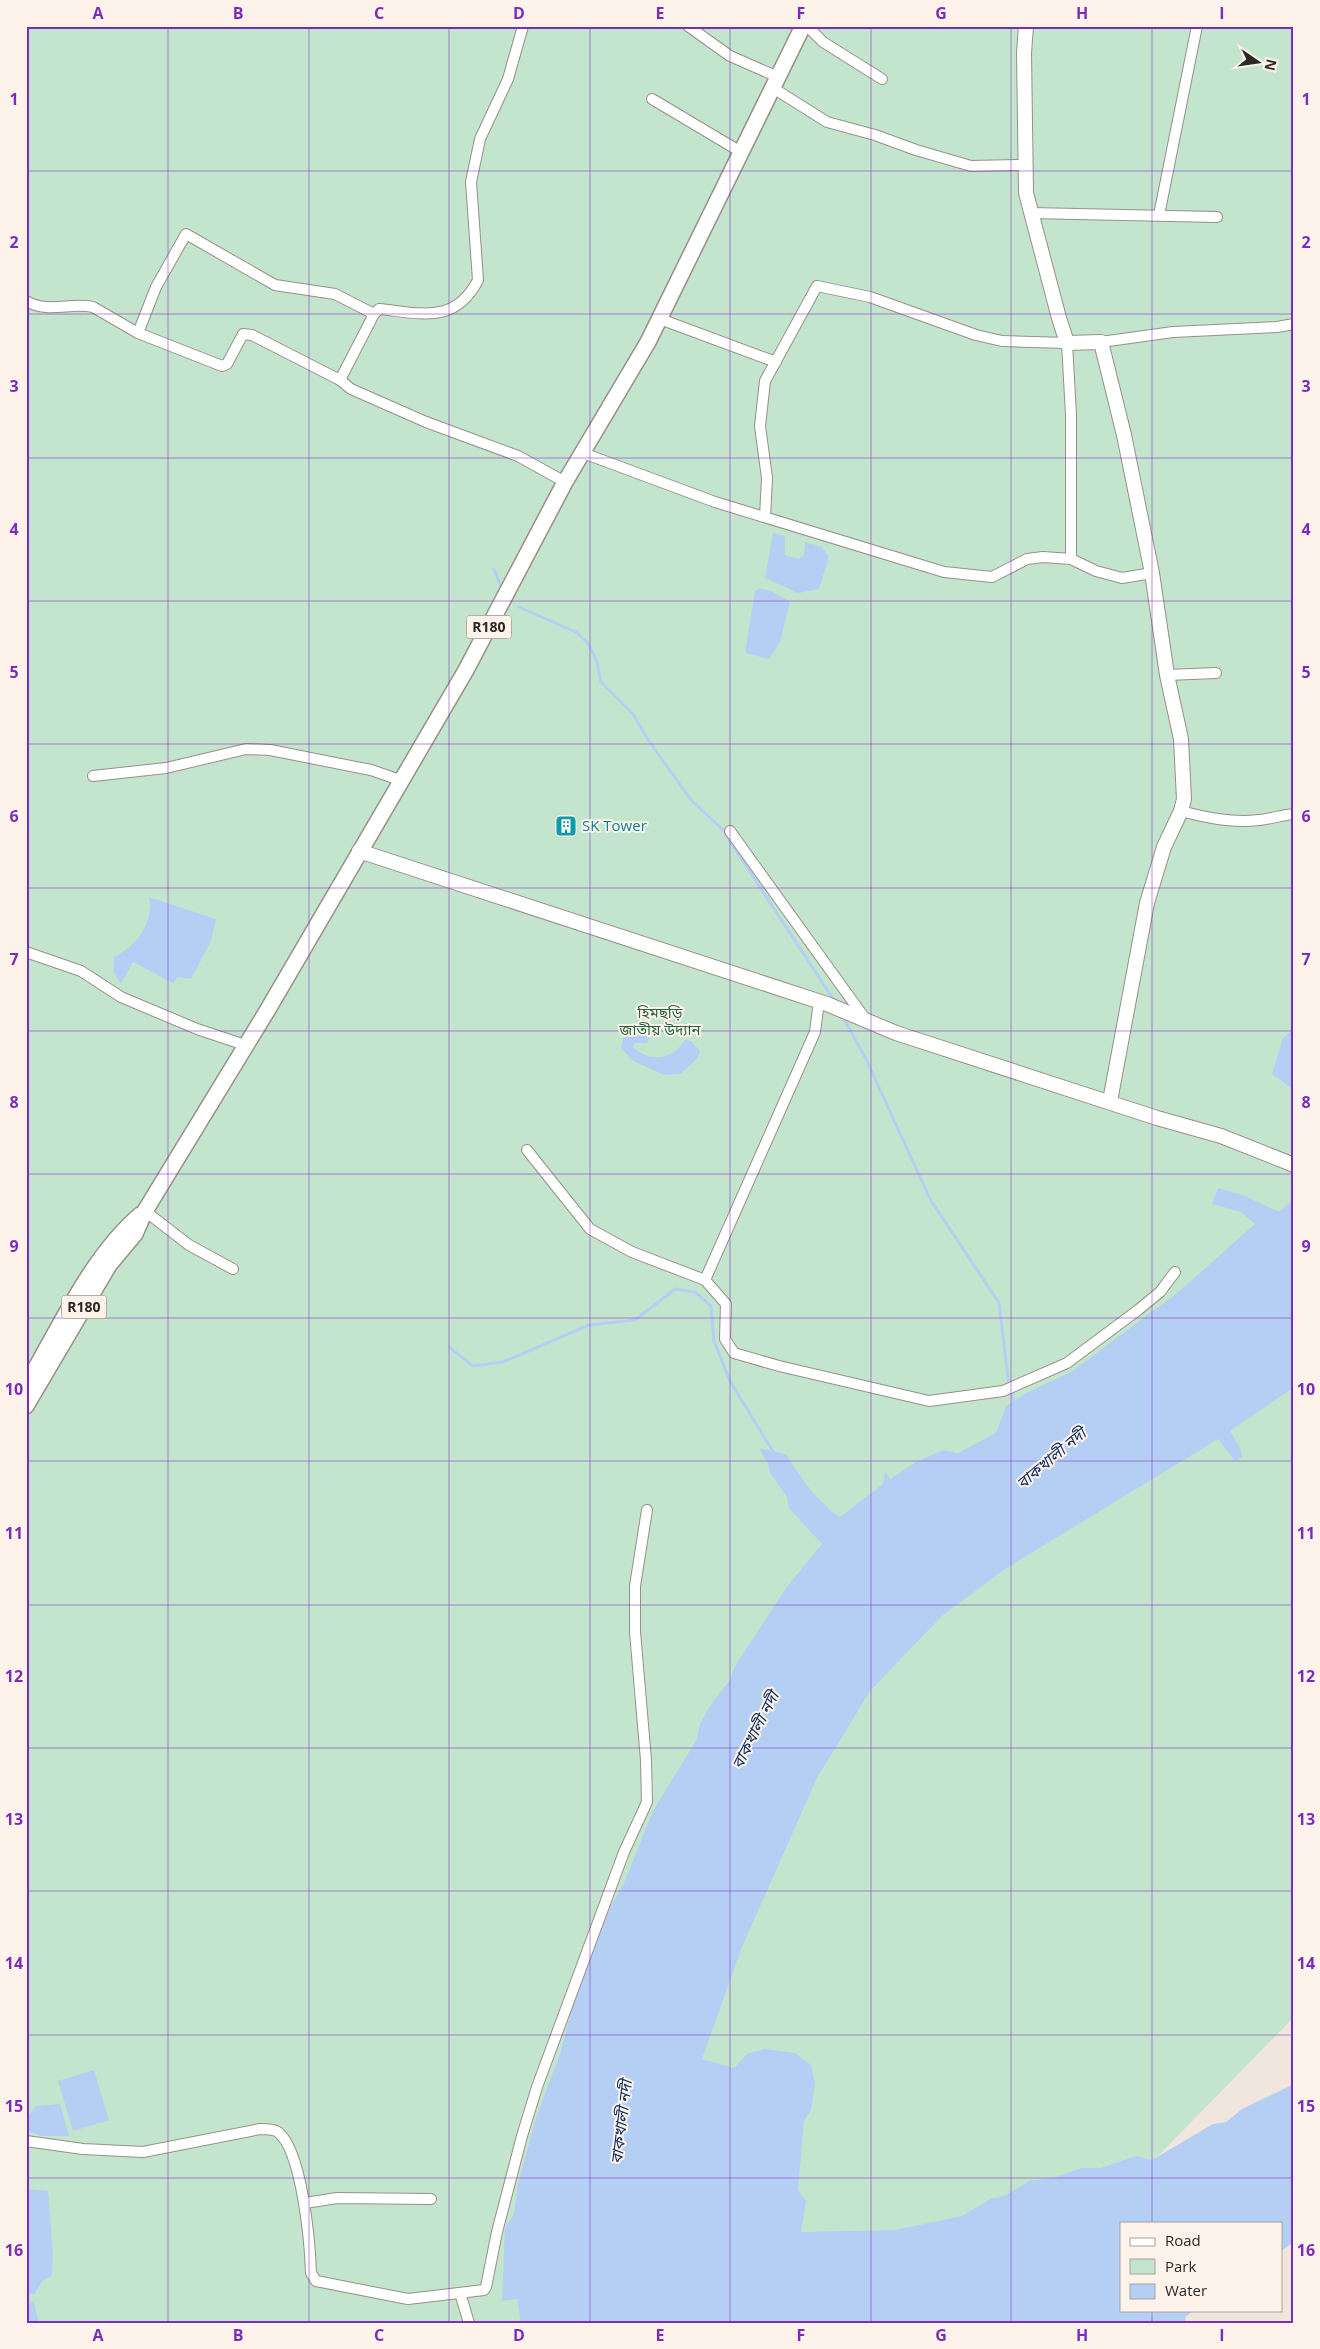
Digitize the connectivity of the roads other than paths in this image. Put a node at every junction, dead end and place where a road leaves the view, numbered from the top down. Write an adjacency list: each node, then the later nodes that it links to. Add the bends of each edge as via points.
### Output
1 (523, 26): 16 (street, via 508,79 480,138 476,156 471,182 478,280 471,294 433,315 379,309)
2 (688, 26): 8 (street)
3 (803, 26): 8 (main road, R180)
4 (807, 26): 7 (street, via 823,42)
5 (1026, 26): 11 (street)
6 (1197, 26): 13 (street)
7 (882, 79)
8 (775, 82): 10 (main road, R180); 11 (street, via 827,122 970,166)
9 (652, 99): 10 (street)
10 (742, 152): 17 (main road, R180)
11 (1024, 165): 12 (street)
12 (1030, 213): 13 (street); 21 (street)
13 (1159, 215): 14 (street)
14 (1218, 217)
15 (26, 302): 19 (street, via 49,309 86,305)
16 (374, 314): 19 (street, via 335,294 275,285 186,234 156,287); 23 (street)
17 (660, 320): 22 (street); 24 (main road, R180)
18 (1294, 324): 20 (street, via 1277,328 1173,332)
19 (138, 333): 23 (street, via 222,366 227,364 243,334 252,335)
20 (1101, 342): 21 (street); 28 (street)
21 (1067, 343): 22 (street, via 1002,341 870,298 817,286); 27 (street, via 1072,415)
22 (776, 362): 26 (street, via 765,381 760,426 767,478)
23 (340, 380): 25 (street, via 351,389 426,422 518,456)
24 (583, 454): 25 (main road, R180); 26 (street)
25 (565, 482): 32 (main road, R180, via 466,670)
26 (765, 517): 27 (street, via 914,564 977,577 992,578 1027,559)
27 (1071, 559): 28 (street, via 1096,571 1122,578)
28 (1152, 573): 30 (street)
29 (1216, 673): 30 (street)
30 (1167, 675): 33 (street, via 1182,739 1184,799)
31 (92, 776): 32 (street, via 166,768 246,749 270,750 370,770)
32 (400, 780): 36 (main road, R180)
33 (1181, 811): 34 (street, via 1213,819 1239,820); 41 (street, via 1164,847 1147,903)
34 (1294, 814)
35 (730, 831): 39 (street)
36 (359, 851): 38 (street); 40 (main road, R180)
37 (26, 952): 40 (street, via 81,972 122,997 197,1029)
38 (823, 1002): 39 (street); 47 (street, via 815,1032)
39 (866, 1020): 41 (street, via 896,1033)
40 (245, 1045): 44 (main road, R180)
41 (1110, 1101): 43 (street, via 1220,1136)
42 (527, 1150): 47 (street, via 590,1229 632,1252)
43 (1294, 1165)
44 (145, 1211): 45 (street, via 189,1245); 48 (main road, R180, via 100,1258); 49 (main road, R180, via 135,1234 110,1265)
45 (233, 1269)
46 (1175, 1272): 47 (street, via 1160,1292 1067,1363 1003,1392 929,1401 734,1353 725,1339 726,1304)
47 (705, 1280)
48 (26, 1385)
49 (26, 1406)
50 (647, 1510): 54 (street, via 635,1586 635,1632 647,1802 624,1852 537,2087 497,2232 486,2287 480,2292)
51 (26, 2141): 53 (street, via 83,2149 143,2152 260,2128 276,2130 286,2140)
52 (431, 2199): 53 (street, via 337,2198)
53 (305, 2203): 54 (street, via 311,2273 316,2281 408,2299)
54 (460, 2293): 55 (street)
55 (469, 2323)

